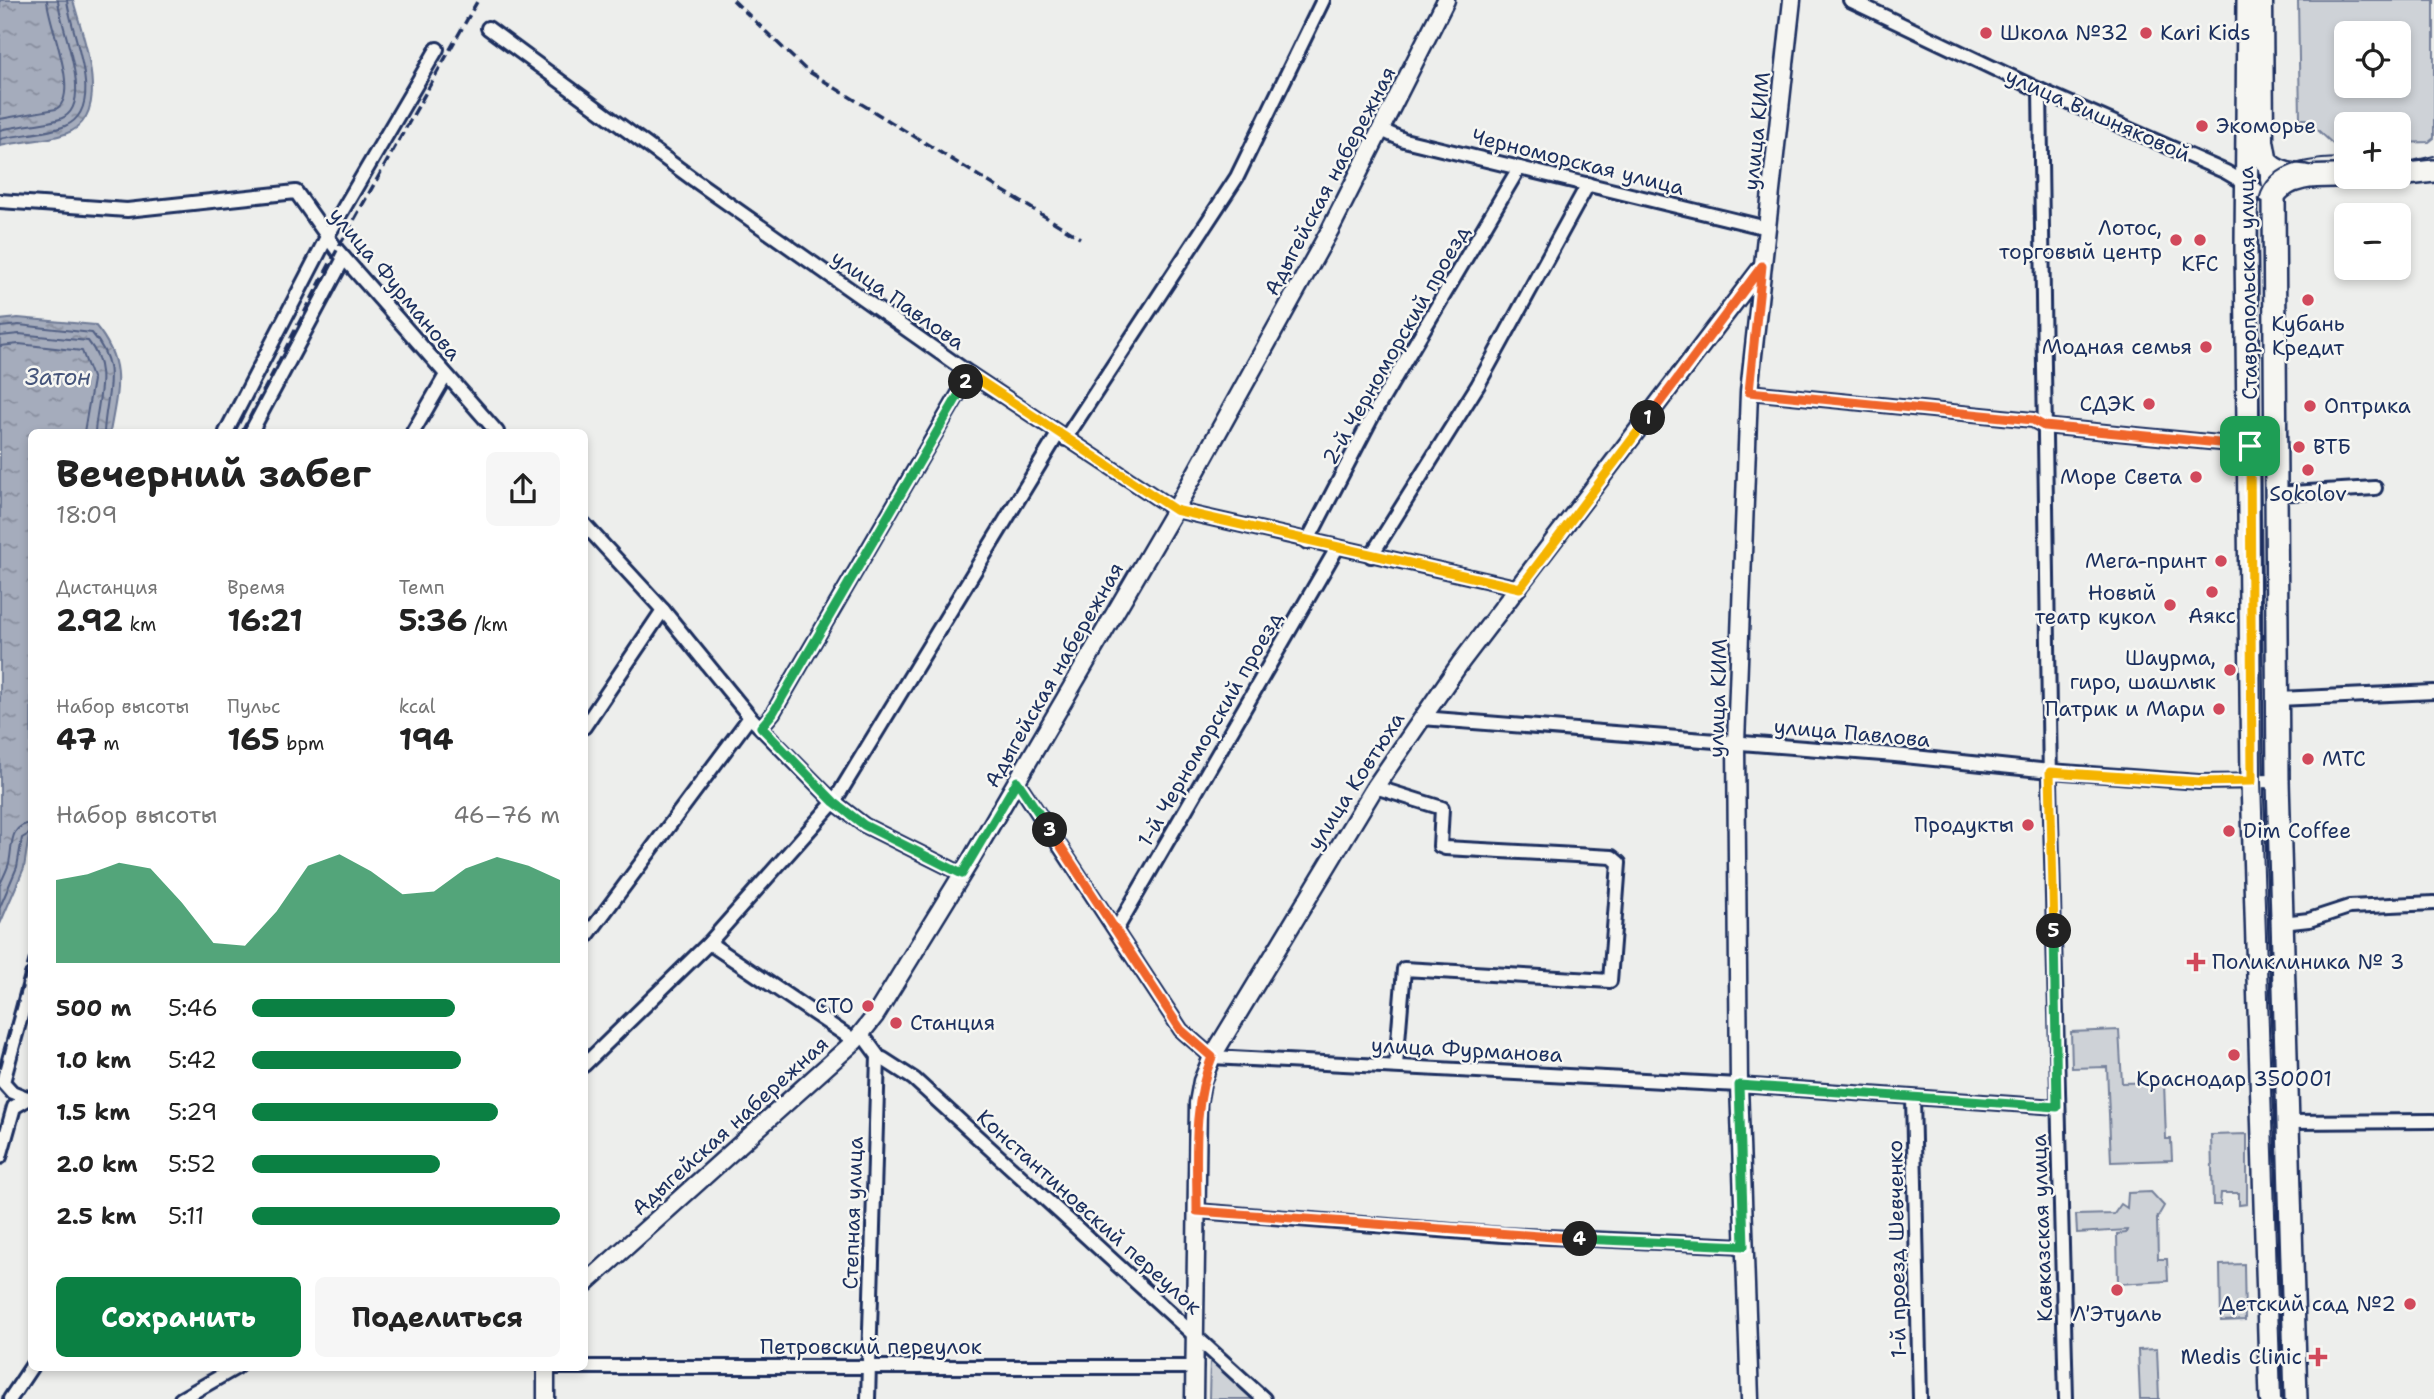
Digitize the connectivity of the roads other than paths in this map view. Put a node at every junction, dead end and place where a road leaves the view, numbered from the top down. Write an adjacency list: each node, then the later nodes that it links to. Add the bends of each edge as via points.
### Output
1 (1323, 0): 34 (street, via 1237,177)
2 (1446, 0): 11 (street, Адыгейская набережная)
3 (1792, 0): 22 (street, улица КИМ)
4 (1850, 0): 10 (street, улица Вишняковой)
5 (2248, 0): 8 (main road, Ставропольская улица)
6 (2263, 0): 12 (main road, Ставропольская улица)
7 (488, 28): 26 (street, улица Павлова)
8 (2249, 48): 12 (main road, Ставропольская улица, via 2256,132); 19 (main road, Ставропольская улица)
9 (437, 49): 23 (street)
10 (2040, 90): 19 (street, улица Вишняковой); 29 (street, Кавказская улица)
11 (1381, 130): 13 (street, Черноморская улица, via 1404,140); 38 (street, Адыгейская набережная)
12 (2267, 164): 16 (main road, Ставропольская улица, via 2293,175); 20 (main road, Ставропольская улица)
13 (1519, 168): 18 (street, Черноморская улица); 40 (street, 2-й Черноморский проезд, via 1373,415)
14 (2434, 171): 15 (main road)
15 (2411, 174)
16 (2323, 176): 17 (main road); 20 (main road, via 2288,182)
17 (2334, 176)
18 (1588, 184): 22 (street, Черноморская улица); 42 (street, via 1478,385)
19 (2246, 185): 20 (street, улица Вишняковой); 35 (main road, Ставропольская улица)
20 (2274, 196): 37 (main road, Ставропольская улица)
21 (0, 201): 23 (street, улица Фурманова, via 127,210 296,192)
22 (1767, 228): 25 (street, улица КИМ)
23 (328, 235): 24 (street, улица Фурманова); 30 (street)
24 (344, 258): 27 (street, улица Фурманова); 31 (street)
25 (1762, 266): 28 (street, улица КИМ); 43 (street, улица Ковтюха)
26 (970, 374): 34 (street, улица Павлова); 50 (street)
27 (446, 375): 32 (street); 33 (street, улица Фурманова)
28 (1749, 392): 29 (street, via 2033,420); 51 (street, улица КИМ)
29 (2044, 426): 35 (street); 52 (street, Кавказская улица)
30 (228, 429)
31 (253, 429)
32 (415, 429)
33 (494, 429)
34 (1061, 437): 38 (street, улица Павлова); 57 (street)
35 (2250, 446): 54 (main road, Ставропольская улица)
36 (2375, 488): 37 (street)
37 (2276, 494): 46 (main road, Ставропольская улица)
38 (1175, 510): 40 (street, улица Павлова); 53 (street, Адыгейская набережная)
39 (588, 531): 44 (street)
40 (1307, 541): 41 (street, улица Павлова)
41 (1337, 548): 42 (street, улица Павлова); 61 (street, 1-й Черноморский проезд)
42 (1371, 556): 43 (street, улица Павлова)
43 (1520, 588): 48 (street, улица Ковтюха)
44 (663, 610): 47 (street); 49 (street)
45 (2434, 692): 46 (street)
46 (2278, 699): 55 (main road, Ставропольская улица)
47 (750, 718): 50 (street); 62 (street)
48 (1422, 718): 51 (street, улица Павлова); 56 (street, улица Ковтюха)
49 (588, 721)
50 (761, 727): 57 (street)
51 (1736, 743): 52 (street, улица Павлова); 70 (street, улица КИМ)
52 (2050, 772): 54 (street, улица Павлова); 74 (street, Кавказская улица)
53 (1017, 781): 58 (street, Адыгейская набережная); 61 (street)
54 (2252, 781): 55 (street, улица Павлова); 97 (main road, Ставропольская улица)
55 (2278, 781): 60 (main road, Ставропольская улица)
56 (1375, 788): 66 (street, улица Ковтюха); 69 (street, via 1442,808 1438,839 1445,848 1612,857 1619,863 1610,981 1404,970)
57 (834, 802): 58 (street, via 864,825); 63 (street)
58 (962, 874): 65 (street, Адыгейская набережная)
59 (2434, 903): 60 (street, via 2349,907)
60 (2282, 923): 76 (main road, Ставропольская улица)
61 (1116, 930): 66 (street, via 1181,1030)
62 (588, 935)
63 (709, 943): 65 (street); 68 (street)
64 (28, 990): 71 (street, via 3,1082)
65 (858, 1037): 80 (street, Адыгейская набережная); 82 (street, Степная улица, via 877,1056)
66 (1212, 1057): 69 (street, улица Фурманова); 78 (street, улица Ковтюха, via 1198,1103)
67 (883, 1059): 81 (street, Константиновский переулок, via 914,1079)
68 (588, 1061)
69 (1396, 1065): 70 (street, улица Фурманова)
70 (1739, 1085): 73 (street, улица Фурманова); 79 (street, улица КИМ)
71 (28, 1097)
72 (28, 1098): 77 (street, via 14,1107)
73 (1913, 1098): 74 (street, улица Фурманова); 95 (street, 1-й проезд Шевченко)
74 (2057, 1107): 96 (street, Кавказская улица)
75 (2434, 1121): 76 (street)
76 (2287, 1122): 98 (main road, Ставропольская улица)
77 (0, 1157)
78 (1197, 1211): 79 (street, via 1503,1235); 81 (street, улица Ковтюха)
79 (1744, 1246): 94 (street, улица КИМ)
80 (588, 1282)
81 (1196, 1336): 84 (street, улица Ковтюха); 93 (street, Константиновский переулок)
82 (868, 1366): 83 (street, Петровский переулок); 84 (street, Петровский переулок); 91 (street, Степная улица)
83 (588, 1367)
84 (1196, 1367): 92 (street, улица Ковтюха)
85 (29, 1371): 88 (street)
86 (230, 1371): 89 (street)
87 (546, 1371): 90 (street)
88 (10, 1399)
89 (181, 1399)
90 (546, 1399)
91 (868, 1399)
92 (1194, 1399)
93 (1264, 1399)
94 (1750, 1399)
95 (1920, 1399)
96 (2066, 1399)
97 (2271, 1399)
98 (2296, 1399)

